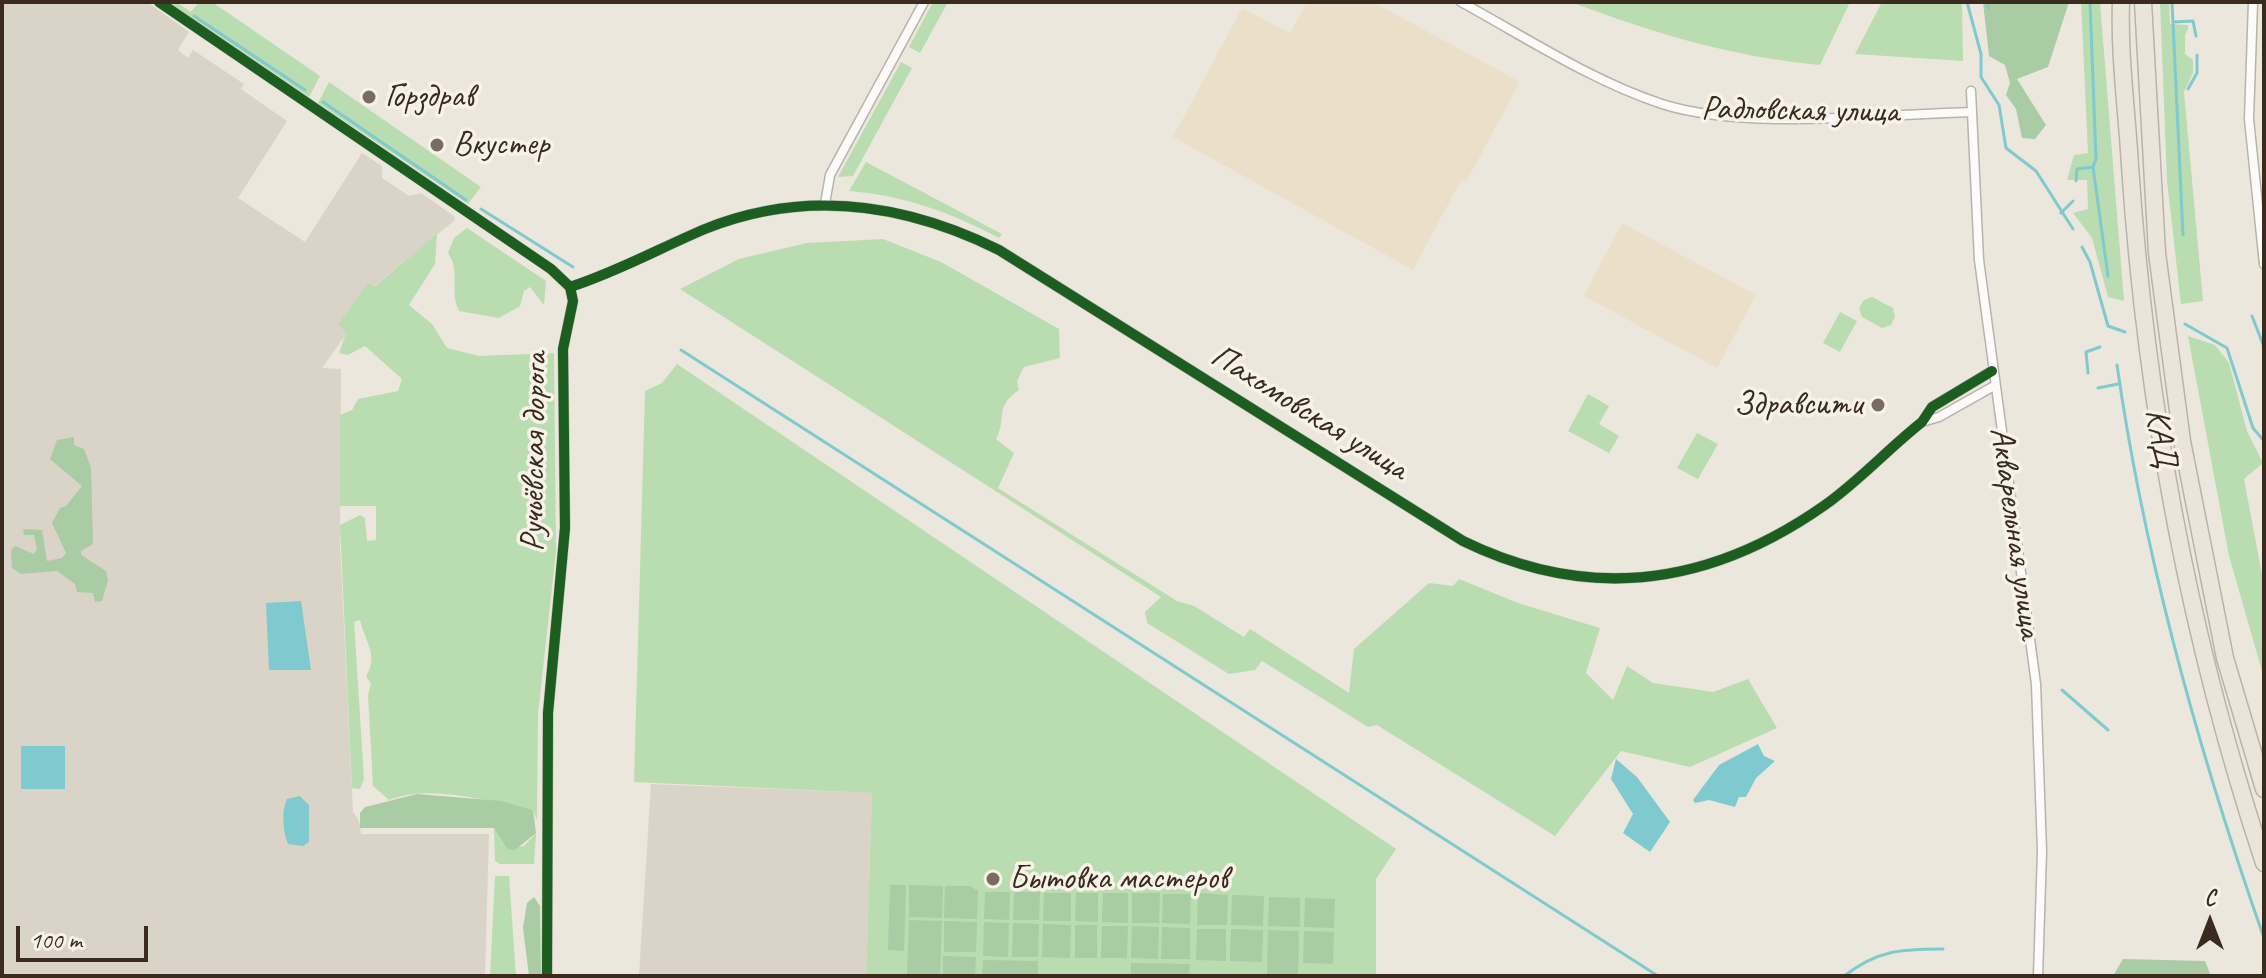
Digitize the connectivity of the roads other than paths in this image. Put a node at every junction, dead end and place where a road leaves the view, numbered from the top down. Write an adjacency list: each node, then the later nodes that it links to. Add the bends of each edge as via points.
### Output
1 (159, 2): 11 (street)
2 (924, 2): 9 (street, via 830,175)
3 (1461, 2): 8 (street, Радловская улица, via 1636,94 1694,111 1758,118)
4 (2121, 2): 16 (highway, КАД, via 2136,253 2159,442 2206,663)
5 (2143, 2): 15 (highway, КАД, via 2157,253 2182,441 2225,658)
6 (2253, 2): 10 (street, via 2249,119)
7 (1971, 91): 8 (street, Акварельная улица)
8 (1972, 112): 12 (street, Акварельная улица, via 1979,260)
9 (825, 204): 11 (street, Пахомовская улица, via 736,218); 14 (street, Пахомовская улица, via 907,214 999,250 1463,541 1518,566 1547,572 1626,579 1722,562 1828,503)
10 (2264, 264)
11 (570, 287): 17 (street, Ручьёвская дорога, via 573,301 563,349 565,528 548,713)
12 (1992, 371): 13 (street, Акварельная улица); 14 (street, Пахомовская улица, via 1932,407)
13 (1994, 386): 14 (street, Пахомовская улица); 18 (street, Акварельная улица, via 2036,684 2042,835)
14 (1922, 422)
15 (2264, 789)
16 (2264, 863)
17 (547, 976)
18 (2038, 976)

